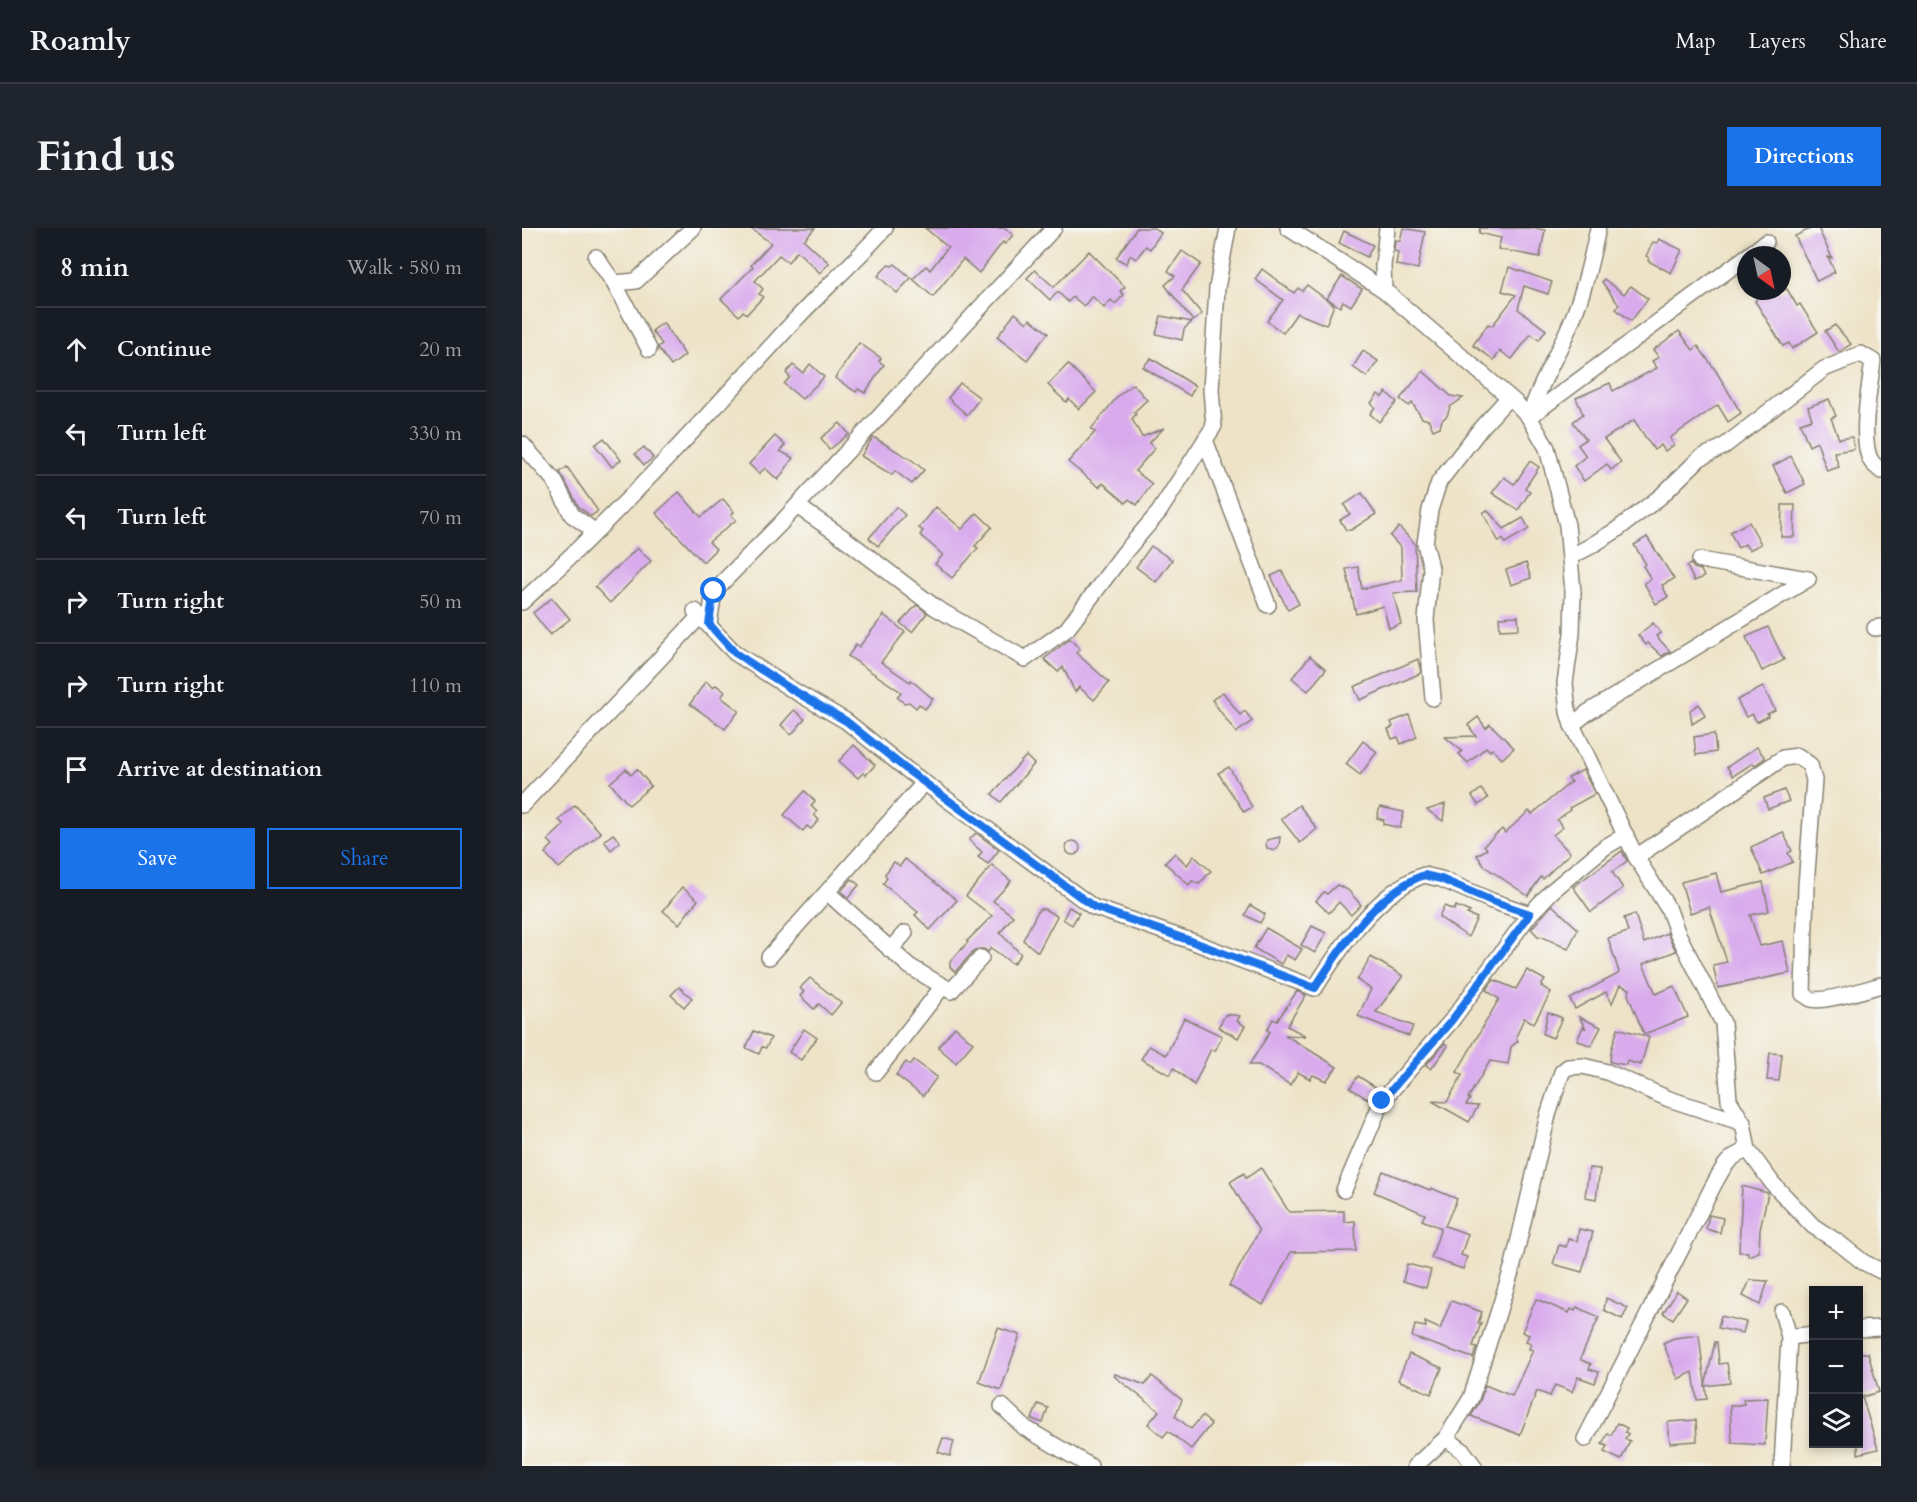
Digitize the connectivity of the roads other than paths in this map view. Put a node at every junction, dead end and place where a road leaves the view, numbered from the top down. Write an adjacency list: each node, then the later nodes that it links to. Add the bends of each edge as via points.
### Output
1 (693, 228): 12 (street, via 636,281)
2 (885, 228): 22 (street)
3 (1054, 228): 21 (street)
4 (1228, 228): 18 (street, via 1217,288 1211,390 1214,426)
5 (1288, 228): 13 (street)
6 (1387, 228): 13 (street)
7 (1598, 228): 15 (street, via 1570,325)
8 (1766, 242): 9 (street)
9 (1761, 246)
10 (596, 257): 12 (street)
11 (1737, 264): 17 (street)
12 (614, 283): 14 (street)
13 (1384, 290): 16 (street)
14 (649, 350)
15 (1536, 394): 16 (street); 17 (street)
16 (1513, 400): 17 (street); 28 (street, via 1481,428 1439,482 1430,510 1425,543 1431,568 1426,620)
17 (1529, 417): 23 (street, via 1546,448 1567,525)
18 (1205, 440): 21 (street, via 1160,512 1066,629 1025,659 936,608); 26 (street)
19 (522, 444): 22 (street, via 554,480 572,515)
20 (1881, 471): 23 (street, via 1871,462 1866,445 1873,361 1861,354 1824,369 1723,447 1700,458 1615,531)
21 (797, 506): 27 (street, via 714,591)
22 (596, 532): 25 (street)
23 (1570, 557): 29 (street, via 1572,634 1565,683)
24 (1700, 560): 29 (street, via 1808,579)
25 (522, 602)
26 (1268, 605)
27 (701, 617): 30 (street, via 735,653 846,721); 31 (street)
28 (1433, 698)
29 (1572, 724): 32 (street)
30 (924, 783): 34 (street); 35 (street, via 1094,907 1315,988 1366,917 1402,887 1424,875)
31 (522, 805)
32 (1626, 835): 33 (street); 35 (street, via 1577,870)
33 (1636, 857): 40 (street, via 1783,758 1798,756 1810,765 1814,780 1803,994 1815,999); 43 (street, via 1669,910 1723,1023 1729,1100)
34 (828, 893): 37 (street); 38 (street)
35 (1530, 914): 45 (street, via 1452,1020 1382,1101)
36 (905, 933): 37 (street)
37 (890, 950): 41 (street)
38 (769, 957)
39 (981, 957): 41 (street)
40 (1881, 986)
41 (947, 989): 42 (street)
42 (876, 1072)
43 (1743, 1123): 44 (street); 53 (street, via 1669,1099 1607,1072 1583,1066 1562,1072 1499,1310 1471,1398)
44 (1748, 1150): 46 (street, via 1773,1184 1813,1226); 54 (street, via 1729,1160 1712,1188)
45 (1344, 1190)
46 (1881, 1271)
47 (1782, 1312): 51 (street)
48 (1881, 1328): 49 (street)
49 (1863, 1329)
50 (1809, 1334): 51 (street)
51 (1789, 1336): 58 (street)
52 (1002, 1406): 55 (street, via 1025,1428)
53 (1446, 1438): 56 (street); 57 (street)
54 (1585, 1439)
55 (1090, 1466)
56 (1415, 1466)
57 (1474, 1466)
58 (1782, 1466)

